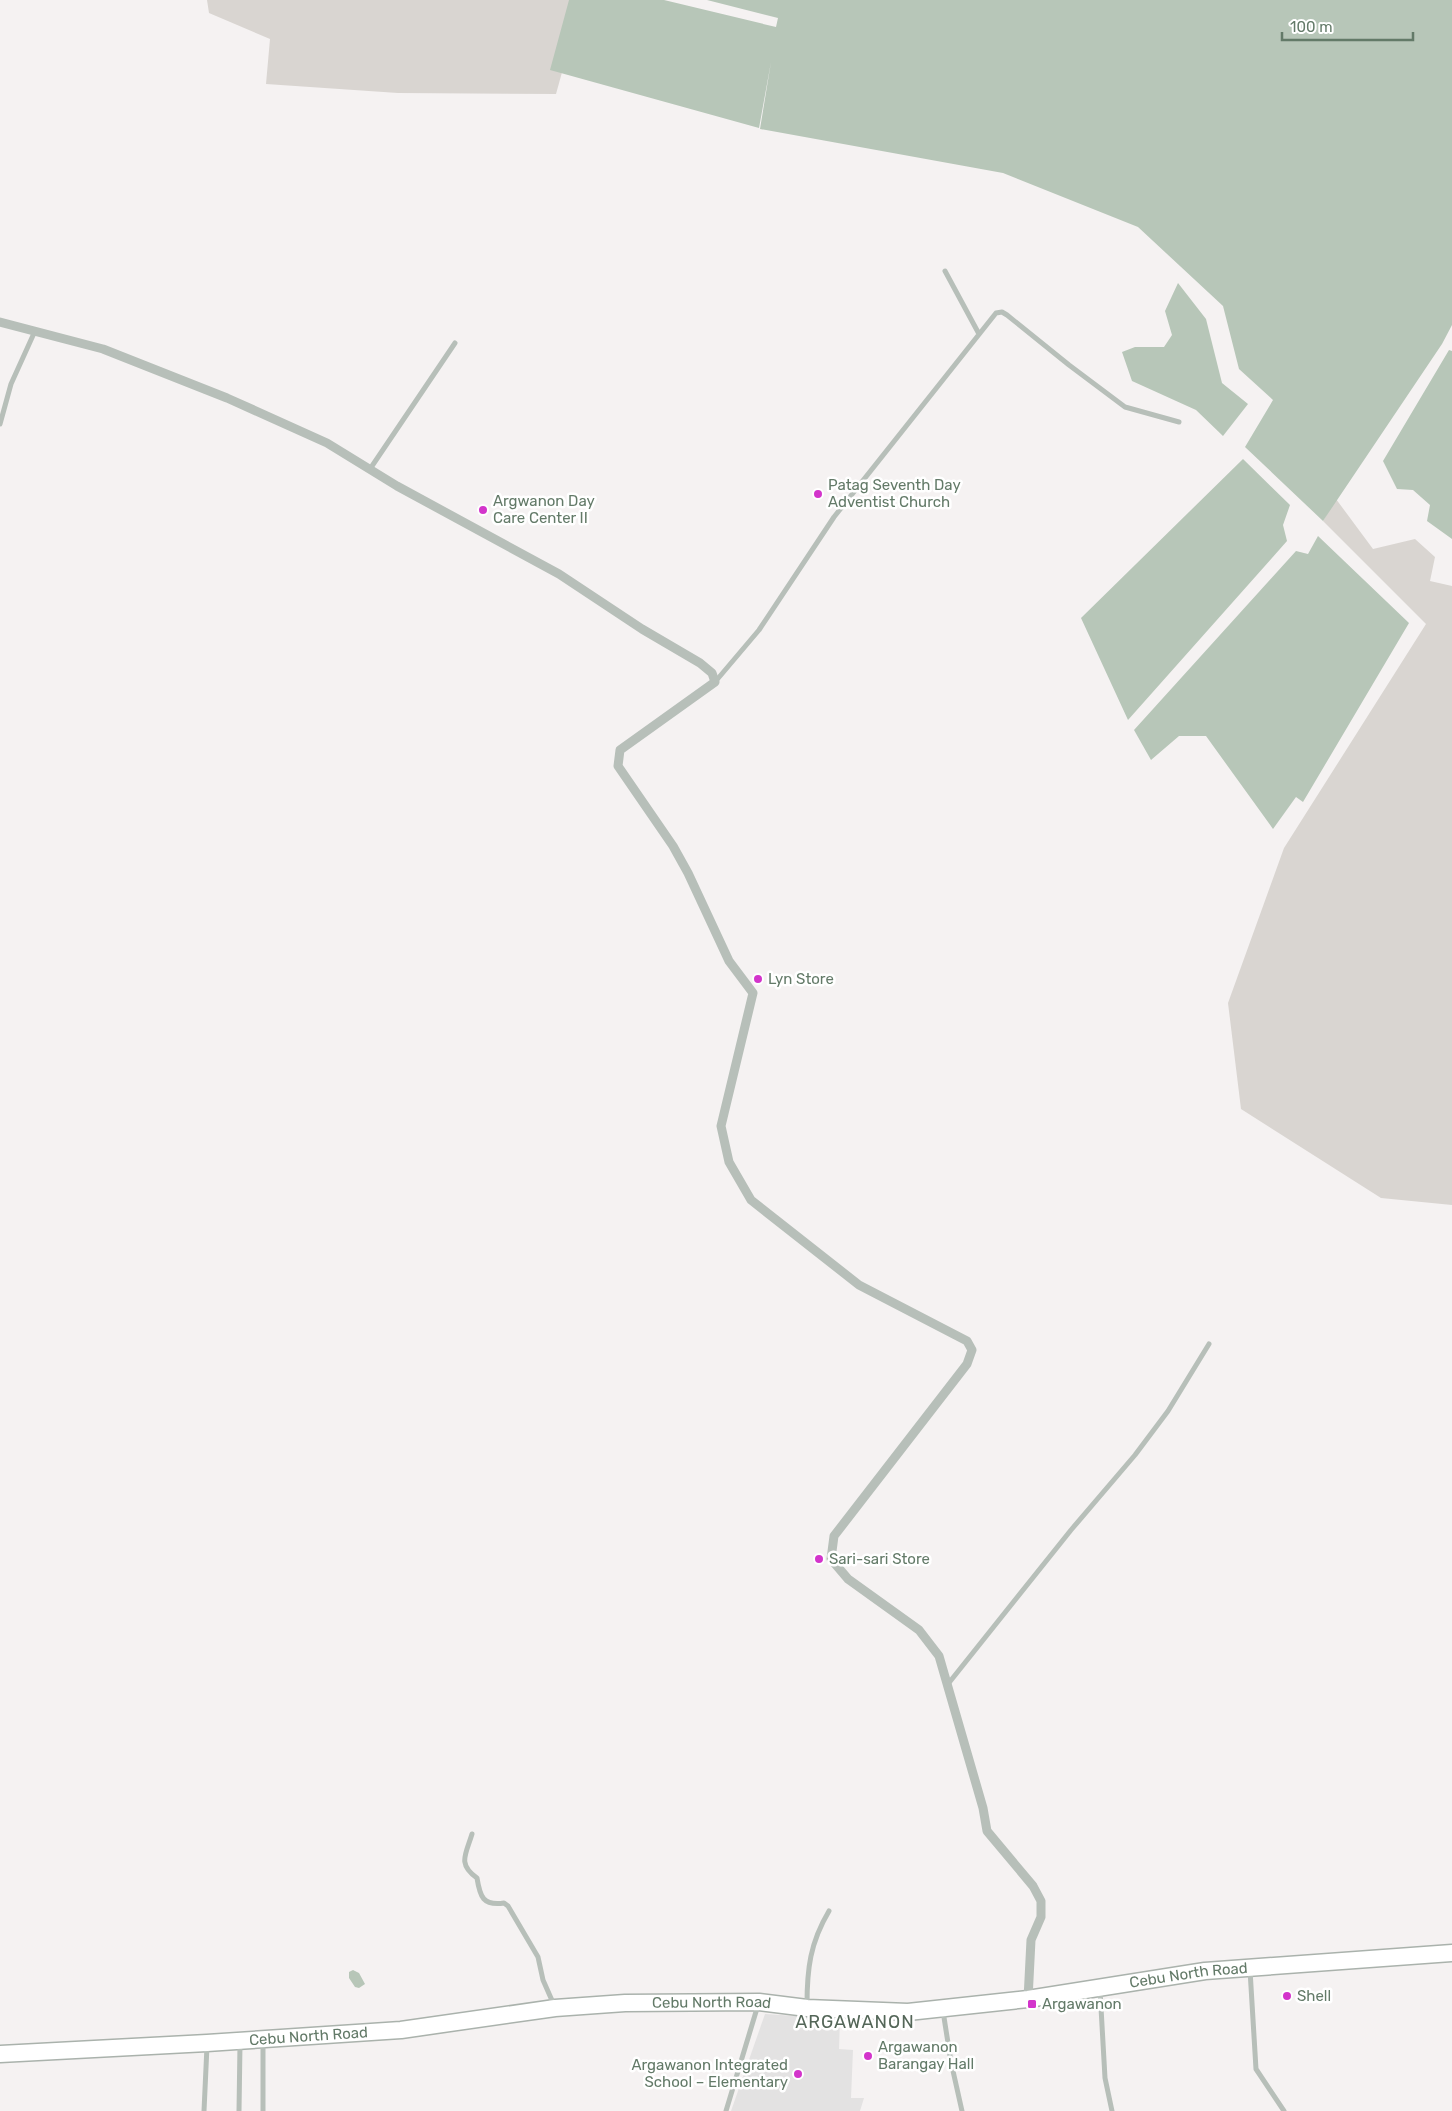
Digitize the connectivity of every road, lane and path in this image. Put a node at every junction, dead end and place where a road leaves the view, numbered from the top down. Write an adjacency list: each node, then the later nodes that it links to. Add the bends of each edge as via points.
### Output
1 (945, 271): 4 (street)
2 (0, 322): 3 (street)
3 (35, 331): 7 (street, via 11,384); 8 (street, via 103,349 227,398 327,444)
4 (979, 334): 6 (street, via 996,313 1002,312 1125,407); 9 (street, via 834,517 758,630)
5 (455, 343): 8 (street)
6 (1179, 422)
7 (0, 424)
8 (370, 469): 9 (street, via 559,574 700,663 712,673)
9 (715, 682): 11 (street, via 620,750 618,766 673,846 729,961 753,993 721,1126 729,1162 751,1200 859,1285 967,1341 972,1350 967,1364 834,1536 831,1560 848,1578 918,1630 939,1656)
10 (1209, 1344): 11 (street, via 1168,1411 1135,1455)
11 (948, 1684): 17 (street, via 984,1808 987,1831 1033,1886 1041,1901 1041,1918 1031,1940)
12 (472, 1834): 19 (street, via 464,1862 466,1868 477,1878 479,1892 485,1901 508,1906 529,1938)
13 (830, 1911): 20 (street, via 818,1930 811,1954)
14 (1452, 1952): 15 (highway, Cebu North Road)
15 (1250, 1967): 16 (highway, Cebu North Road); 32 (street, via 1256,2069)
16 (1100, 1987): 17 (highway, Cebu North Road); 31 (street, via 1105,2078)
17 (1028, 1999): 21 (highway, Cebu North Road)
18 (759, 2002): 19 (highway, Cebu North Road, via 625,2003); 20 (highway, Cebu North Road); 29 (street)
19 (555, 2008): 22 (highway, Cebu North Road, via 401,2030)
20 (807, 2008): 21 (highway, Cebu North Road, via 908,2012)
21 (942, 2008): 30 (street)
22 (263, 2039): 23 (highway, Cebu North Road); 28 (street)
23 (240, 2041): 24 (highway, Cebu North Road); 27 (street)
24 (207, 2043): 25 (highway, Cebu North Road); 26 (street)
25 (0, 2054)
26 (204, 2111)
27 (239, 2111)
28 (263, 2111)
29 (726, 2111)
30 (962, 2111)
31 (1112, 2111)
32 (1284, 2111)

